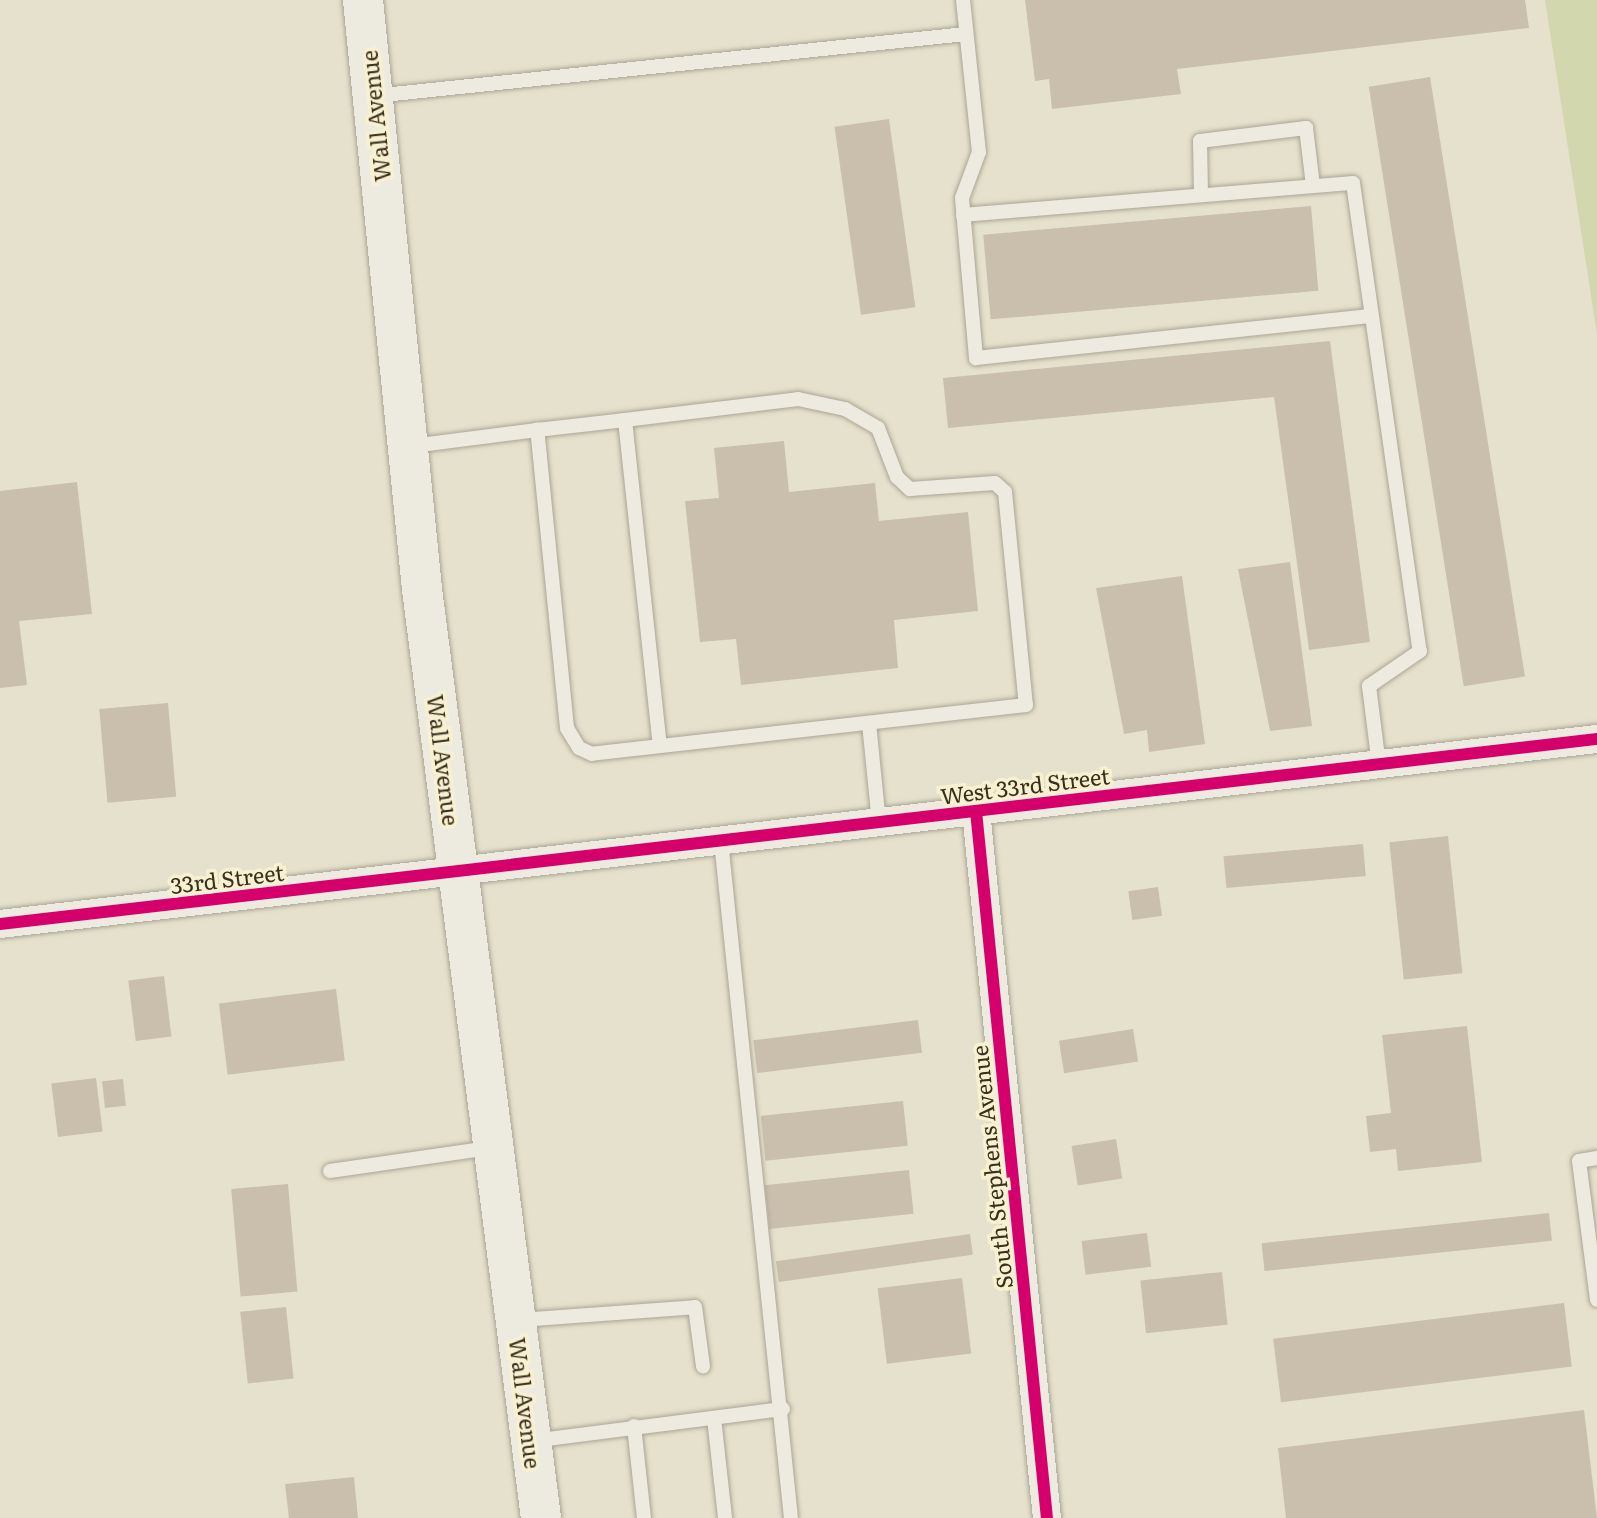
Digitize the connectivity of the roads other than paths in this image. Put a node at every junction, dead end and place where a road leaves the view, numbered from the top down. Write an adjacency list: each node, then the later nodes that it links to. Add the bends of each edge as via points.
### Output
1 (363, 0): 4 (main road, Wall Avenue)
2 (963, 0): 3 (lane)
3 (966, 34): 4 (lane); 7 (lane, via 979,152 962,198)
4 (373, 96): 11 (main road, Wall Avenue)
5 (1313, 186): 6 (lane); 6 (lane, via 1306,128 1200,141); 8 (lane, via 1353,183)
6 (1201, 193): 7 (lane)
7 (963, 215): 8 (lane, via 976,358)
8 (1370, 316): 15 (lane, via 1420,651 1369,686)
9 (625, 420): 10 (lane); 12 (lane, via 824,401 878,428 897,477 910,489 995,483 1005,492 1026,705); 14 (lane)
10 (537, 430): 11 (lane); 14 (lane, via 567,728 592,754)
11 (408, 446): 19 (main road, Wall Avenue)
12 (869, 723): 14 (lane); 17 (lane)
13 (1597, 739): 15 (street, West 33rd Street)
14 (660, 746)
15 (1379, 765): 16 (street, West 33rd Street)
16 (976, 811): 17 (street, West 33rd Street); 35 (street, South Stephens Avenue)
17 (879, 823): 18 (street, West 33rd Street)
18 (721, 841): 19 (street, West 33rd Street); 27 (lane)
19 (458, 871): 20 (street, 33rd Street); 21 (main road, Wall Avenue)
20 (0, 924)
21 (494, 1147): 23 (lane); 25 (main road, Wall Avenue)
22 (1597, 1158): 24 (lane, via 1579,1161)
23 (330, 1171)
24 (1597, 1300)
25 (516, 1321): 26 (lane, via 695,1307); 30 (main road, Wall Avenue)
26 (703, 1366)
27 (783, 1409): 28 (lane); 34 (lane)
28 (714, 1418): 29 (lane); 33 (lane)
29 (634, 1426): 30 (lane); 32 (lane)
30 (531, 1441): 31 (main road, Wall Avenue)
31 (541, 1518)
32 (644, 1518)
33 (725, 1518)
34 (791, 1518)
35 (1047, 1518)

